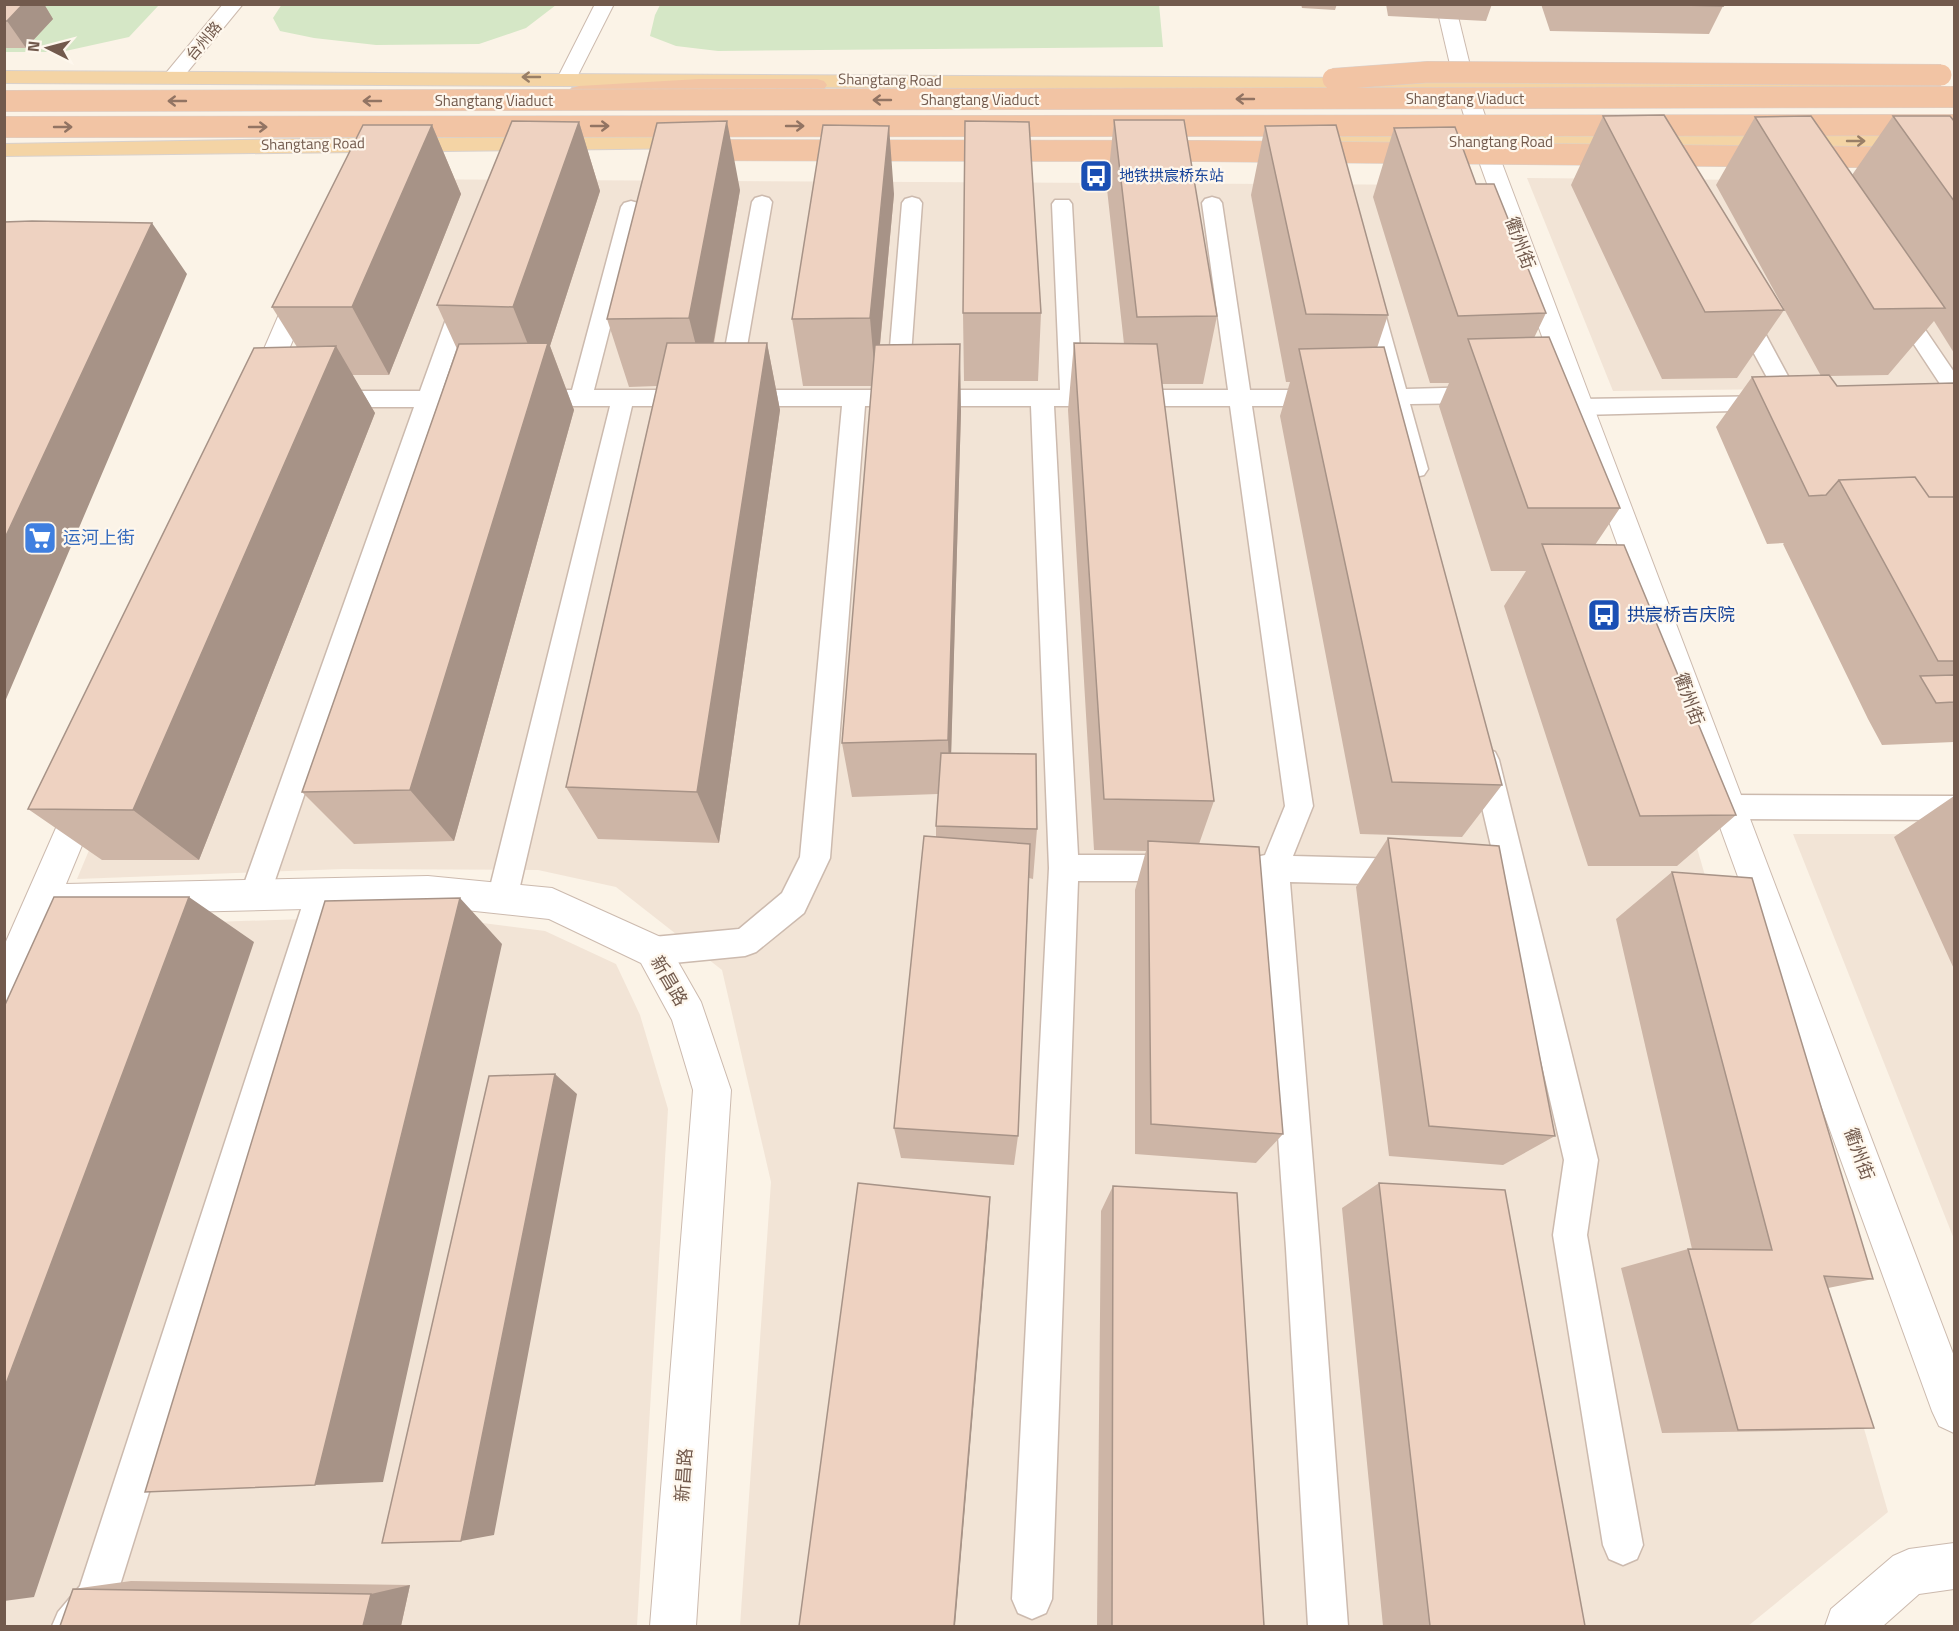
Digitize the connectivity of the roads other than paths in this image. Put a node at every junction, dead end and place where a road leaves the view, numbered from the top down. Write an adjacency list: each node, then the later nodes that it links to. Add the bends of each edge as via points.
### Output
1 (234, 4): 6 (street, 台州路)
2 (605, 4): 7 (street)
3 (1446, 4): 8 (street, 衢州街)
4 (1954, 75): 11 (highway, bridge, via 1428,72 1257,84 699,85)
5 (4, 77): 6 (main road, Shangtang Road)
6 (173, 77): 7 (main road, Shangtang Road, one-way to 6)
7 (568, 77): 8 (main road, Shangtang Road)
8 (1465, 86): 9 (main road, Shangtang Road); 16 (street, 衢州街)
9 (1954, 87)
10 (1954, 97): 11 (highway, Shangtang Viaduct, one-way to 11, bridge)
11 (402, 101): 12 (highway, Shangtang Viaduct, one-way to 12, bridge)
12 (4, 102)
13 (1954, 124): 14 (highway, Shangtang Viaduct, one-way to 13, bridge)
14 (396, 127): 15 (highway, Shangtang Viaduct, one-way to 14, bridge); 20 (highway, bridge, via 665,150)
15 (4, 128)
16 (1483, 142): 17 (main road, Shangtang Road, one-way to 17); 18 (main road, Shangtang Road); 44 (street, 衢州街)
17 (1954, 142)
18 (363, 144): 19 (main road, Shangtang Road); 21 (street)
19 (4, 150)
20 (1954, 158)
21 (350, 176)
22 (762, 202): 39 (lane)
23 (912, 202): 34 (lane)
24 (1212, 203): 48 (lane)
25 (1062, 204): 41 (lane)
26 (631, 207): 37 (lane)
27 (314, 261): 51 (street)
28 (1365, 276): 35 (lane)
29 (471, 277): 47 (lane)
30 (1887, 289): 32 (lane)
31 (1730, 290): 50 (lane)
32 (1954, 388)
33 (1504, 394): 35 (lane)
34 (897, 397): 40 (lane); 41 (lane)
35 (1398, 397): 43 (lane); 52 (lane)
36 (1954, 397): 45 (lane)
37 (581, 398): 38 (lane); 47 (lane)
38 (623, 398): 39 (lane); 62 (lane)
39 (726, 398): 40 (lane)
40 (854, 398): 64 (lane, via 815,858 793,903 746,942)
41 (1057, 398): 48 (lane); 57 (lane)
42 (1341, 398): 48 (lane)
43 (1364, 398)
44 (1569, 398): 50 (lane); 55 (street, 衢州街)
45 (1931, 398)
46 (302, 399): 47 (lane)
47 (428, 399): 61 (lane)
48 (1240, 399): 58 (lane, via 1299,806)
49 (1814, 401): 50 (lane)
50 (1791, 402)
51 (262, 403)
52 (1421, 492)
53 (1479, 736): 67 (lane, via 1501,875 1581,1160 1570,1235)
54 (98, 769): 63 (street)
55 (1729, 807): 56 (lane); 66 (street, 衢州街)
56 (1954, 808)
57 (1064, 868): 58 (lane); 69 (lane)
58 (1274, 868): 59 (lane); 72 (lane)
59 (1429, 873)
60 (321, 894): 61 (street, 新昌路); 62 (street, 新昌路, via 428,891); 70 (lane, via 96,1598)
61 (255, 895): 63 (street, 新昌路)
62 (502, 899): 64 (street, 新昌路, via 552,904)
63 (42, 900): 65 (street)
64 (653, 951): 71 (street, 新昌路, via 688,1014 712,1090)
65 (4, 988)
66 (1954, 1411)
67 (1623, 1545)
68 (1954, 1566): 73 (street, via 1909,1572)
69 (1032, 1599)
70 (72, 1626)
71 (673, 1626)
72 (1328, 1626)
73 (1848, 1626)

